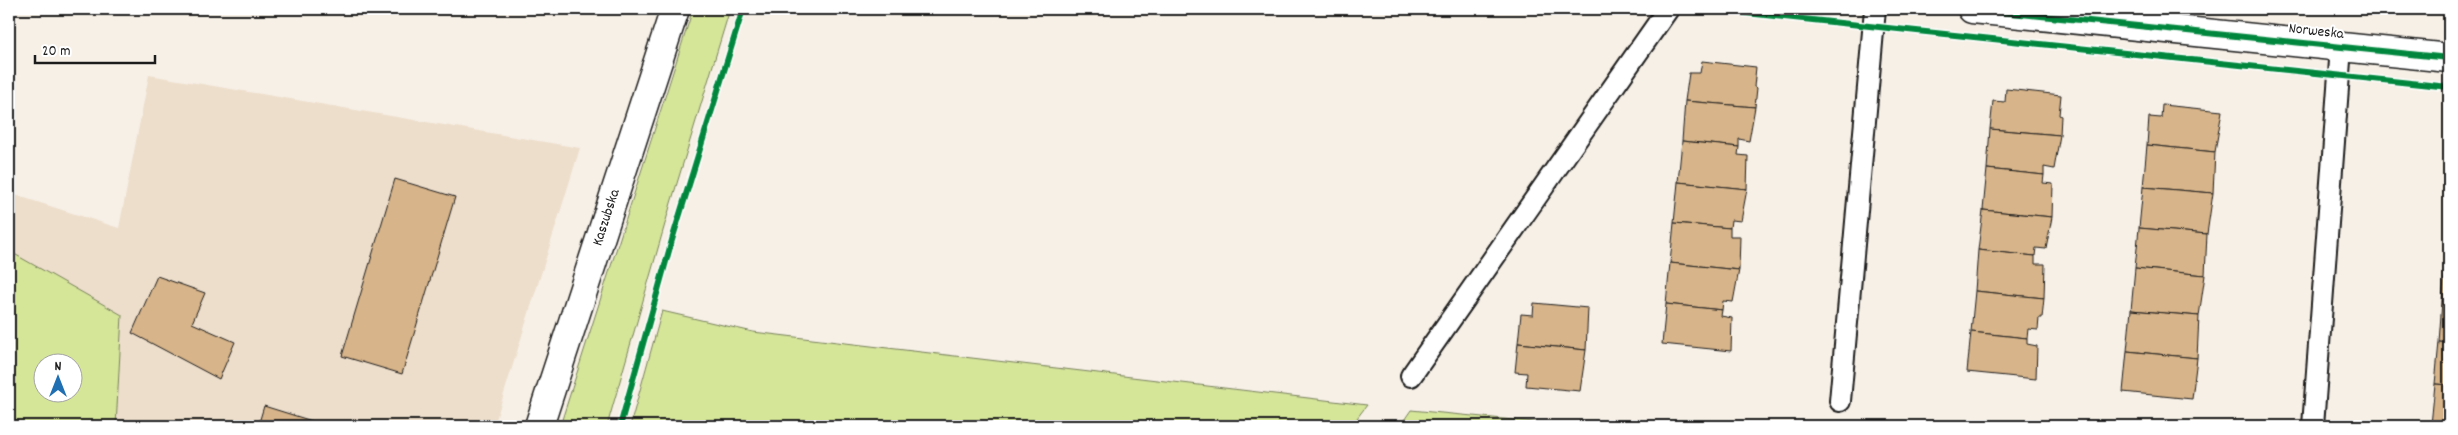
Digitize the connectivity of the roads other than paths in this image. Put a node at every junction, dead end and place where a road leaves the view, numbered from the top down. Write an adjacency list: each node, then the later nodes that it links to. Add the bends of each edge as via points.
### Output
1 (675, 9): 9 (street, Kaszubska)
2 (1668, 9): 7 (lane)
3 (1875, 9): 8 (lane)
4 (1972, 9): 5 (street, Norweska)
5 (2341, 47): 6 (street, Norweska); 10 (lane)
6 (2449, 58)
7 (1411, 376)
8 (1840, 401)
9 (539, 426)
10 (2313, 426)

